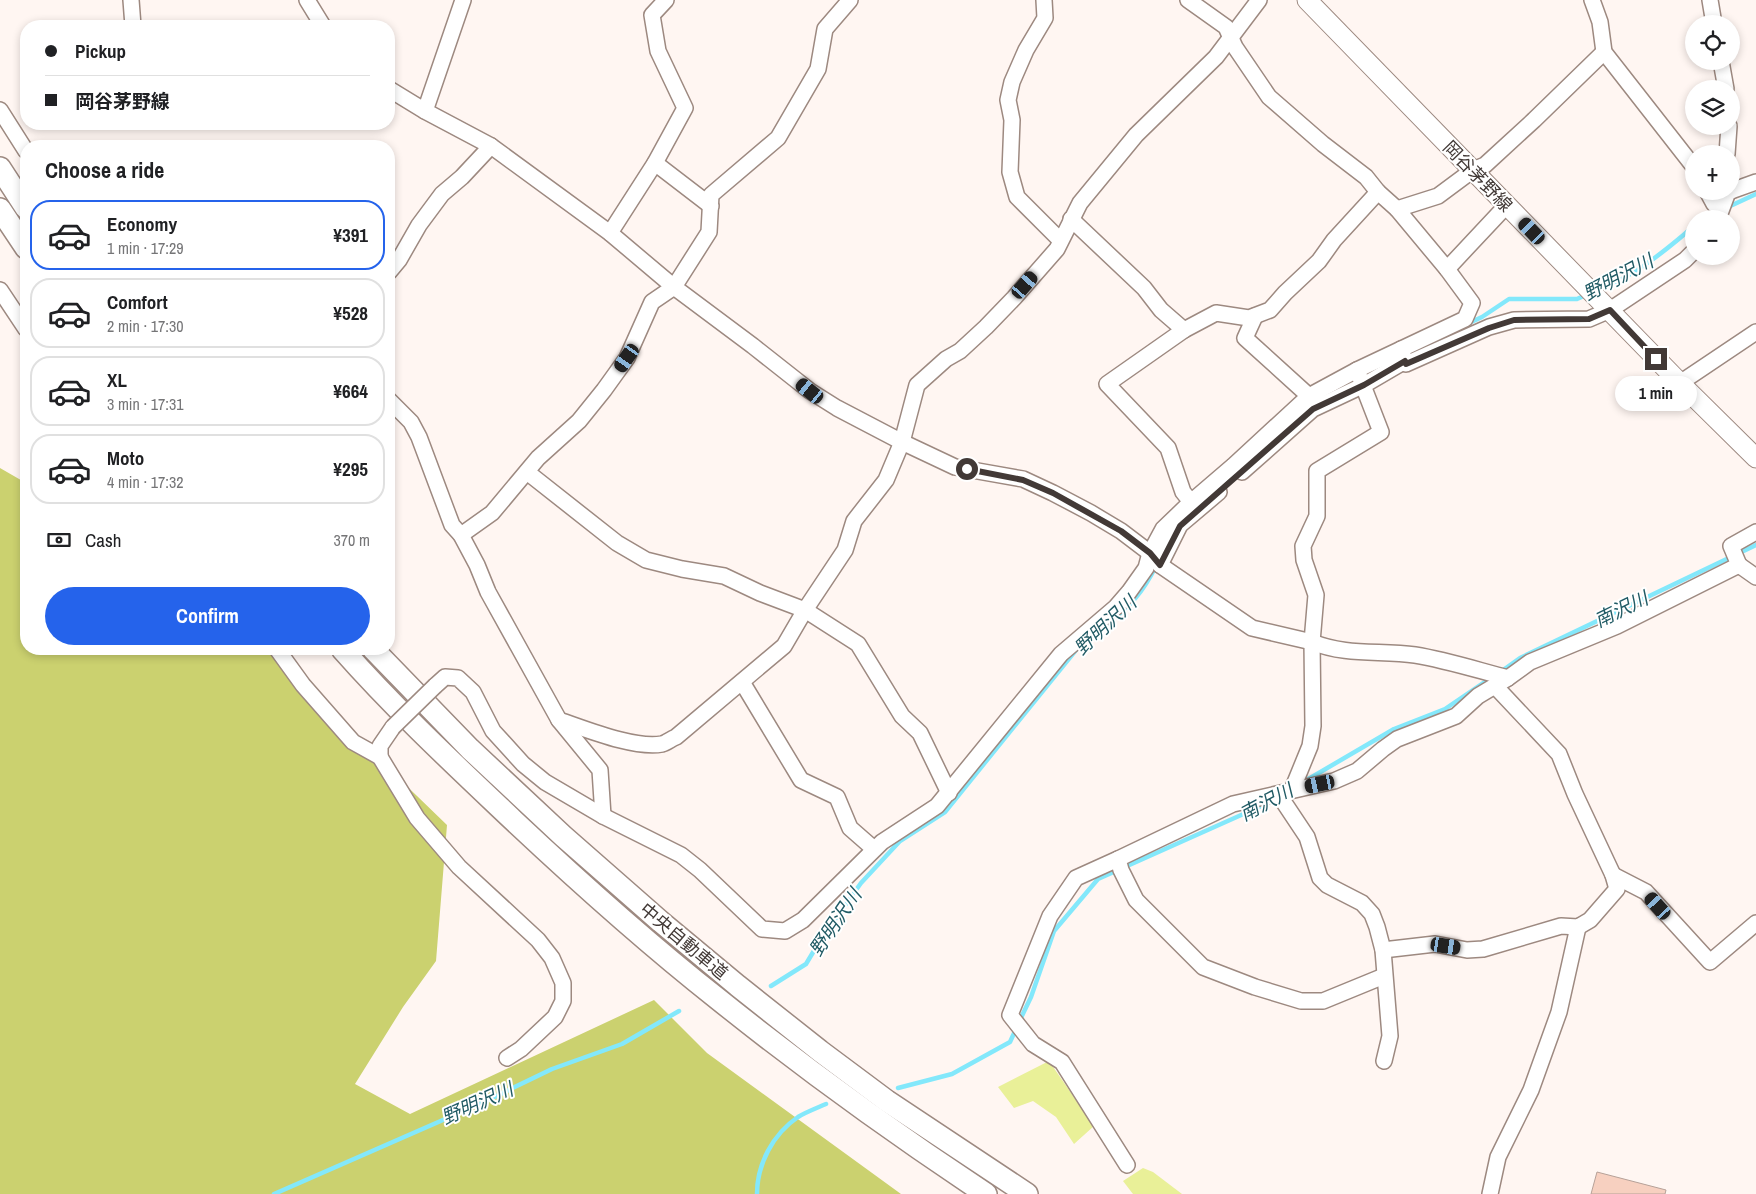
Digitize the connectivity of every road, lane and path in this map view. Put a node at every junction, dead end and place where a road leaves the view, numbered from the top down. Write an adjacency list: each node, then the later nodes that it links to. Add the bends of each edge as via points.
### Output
1 (131, 0): 13 (street)
2 (307, 0): 14 (street)
3 (463, 0): 19 (street)
4 (666, 0): 23 (street, via 652,15 658,51 686,108)
5 (850, 0): 31 (street, via 825,28 818,69 778,138 712,195)
6 (1044, 0): 37 (street, via 1045,18 1026,50 1008,100 1012,120 1010,172 1017,197)
7 (1188, 0): 15 (street, via 1226,27)
8 (1259, 0): 15 (street)
9 (1307, 0): 25 (main road, 岡谷茅野線)
10 (1592, 0): 16 (street, via 1600,22)
11 (1710, 0): 12 (street)
12 (1712, 15)
13 (133, 20)
14 (319, 20)
15 (1229, 37): 28 (street, via 1269,97 1366,177); 34 (street, via 1216,57 1136,134 1080,203)
16 (1604, 52): 22 (street); 25 (street, via 1485,165)
17 (395, 93): 19 (street)
18 (0, 110): 20 (street)
19 (426, 111): 21 (street)
20 (20, 142)
21 (491, 146): 35 (street); 39 (street, via 462,178 442,194)
22 (1685, 156)
23 (655, 163): 31 (street); 35 (street)
24 (0, 168): 29 (highway)
25 (1473, 170): 30 (main road, 岡谷茅野線); 33 (street, via 1438,196)
26 (1756, 182): 27 (street)
27 (1740, 187)
28 (1378, 192): 33 (street); 44 (street, via 1319,261 1270,310)
29 (20, 199)
30 (1507, 205): 40 (street); 43 (main road, 岡谷茅野線)
31 (711, 206): 41 (street, via 709,232)
32 (0, 209): 36 (highway)
33 (1397, 209): 40 (street)
34 (1071, 219): 37 (street); 46 (street)
35 (610, 233): 41 (street)
36 (20, 239)
37 (1060, 240): 54 (street, via 1057,249 986,327 917,385)
38 (1685, 260): 43 (street)
39 (395, 265)
40 (1447, 269): 48 (street, via 1472,303 1465,319)
41 (674, 287): 54 (street, via 810,391); 56 (street, via 652,302 627,358 604,390 579,421 538,458)
42 (0, 290): 45 (street)
43 (1604, 305): 48 (street, via 1589,319 1514,320 1406,364); 50 (main road, 岡谷茅野線)
44 (1255, 316): 46 (street, via 1216,313); 52 (street, via 1245,338)
45 (20, 320)
46 (1184, 330): 57 (street, via 1108,384 1168,448 1183,492)
47 (1756, 332): 50 (street)
48 (1403, 355): 49 (street); 51 (street)
49 (1357, 370): 51 (street); 52 (street)
50 (1680, 383): 55 (main road, 岡谷茅野線)
51 (1364, 385): 61 (street, via 1313,409 1180,526); 65 (street, via 1381,432 1317,471 1317,516 1303,546 1304,560 1316,595)
52 (1308, 396): 57 (street)
53 (395, 406): 59 (street, via 411,422 419,437 452,525)
54 (902, 442): 60 (street, via 955,467 1023,480 1091,513); 64 (street, via 886,480 854,521 845,550)
55 (1756, 458)
56 (528, 472): 59 (street, via 492,513); 64 (street, via 616,543 646,560 724,576)
57 (1191, 502): 60 (street, via 1164,529)
58 (1756, 532): 62 (street, via 1731,546)
59 (461, 534): 71 (street, via 488,592)
60 (1150, 553): 61 (street); 74 (street, via 1146,568 1129,592 1061,654)
61 (1160, 565): 65 (street, via 1252,628)
62 (1739, 565): 63 (street); 70 (street, via 1617,626 1530,662)
63 (1756, 577)
64 (805, 610): 69 (street, via 784,646); 74 (street, via 858,644 902,716 920,733)
65 (1312, 642): 70 (street, via 1362,653 1414,655); 73 (street, via 1313,726 1310,746)
66 (281, 655): 72 (street, via 353,742)
67 (347, 655): 86 (highway, 中央自動車道, via 454,764 621,918 816,1076)
68 (379, 655): 87 (highway, 中央自動車道, via 477,755 563,836 692,948 820,1052 954,1147)
69 (742, 682): 71 (street, via 676,737 662,744 641,744 615,738); 76 (street, via 801,780 838,797 850,828)
70 (1502, 682): 73 (street, via 1478,696 1456,716 1397,739 1357,771 1334,781); 78 (street, via 1559,754)
71 (559, 720): 75 (street, via 600,770)
72 (380, 757): 75 (street, bridge, via 380,746 393,727 445,677 458,678 473,692 493,731 523,764 545,782); 83 (street, via 417,818 458,867 538,940 559,974 562,1001 555,1017)
73 (1289, 791): 77 (street, via 1234,804); 81 (street, via 1283,801 1307,837 1320,878 1362,903 1372,914)
74 (949, 793): 76 (street, via 937,806)
75 (603, 816): 76 (street, via 681,856 762,929 785,931 803,920)
76 (874, 849)
77 (1118, 858): 82 (street, via 1136,900 1203,967 1301,1001 1323,1001); 85 (street, via 1076,878 1050,916 1010,1015 1033,1044 1062,1062)
78 (1613, 875): 79 (street, via 1646,892 1710,962); 80 (street, via 1617,889 1590,920)
79 (1756, 923)
80 (1578, 927): 81 (street, via 1561,926 1483,949 1467,950 1435,944); 88 (street, via 1559,1012 1531,1090 1498,1157)
81 (1383, 950): 82 (street)
82 (1384, 976): 84 (street, via 1390,1036)
83 (507, 1058)
84 (1384, 1061)
85 (1127, 1165)
86 (986, 1194)
87 (1027, 1194)
88 (1490, 1194)

